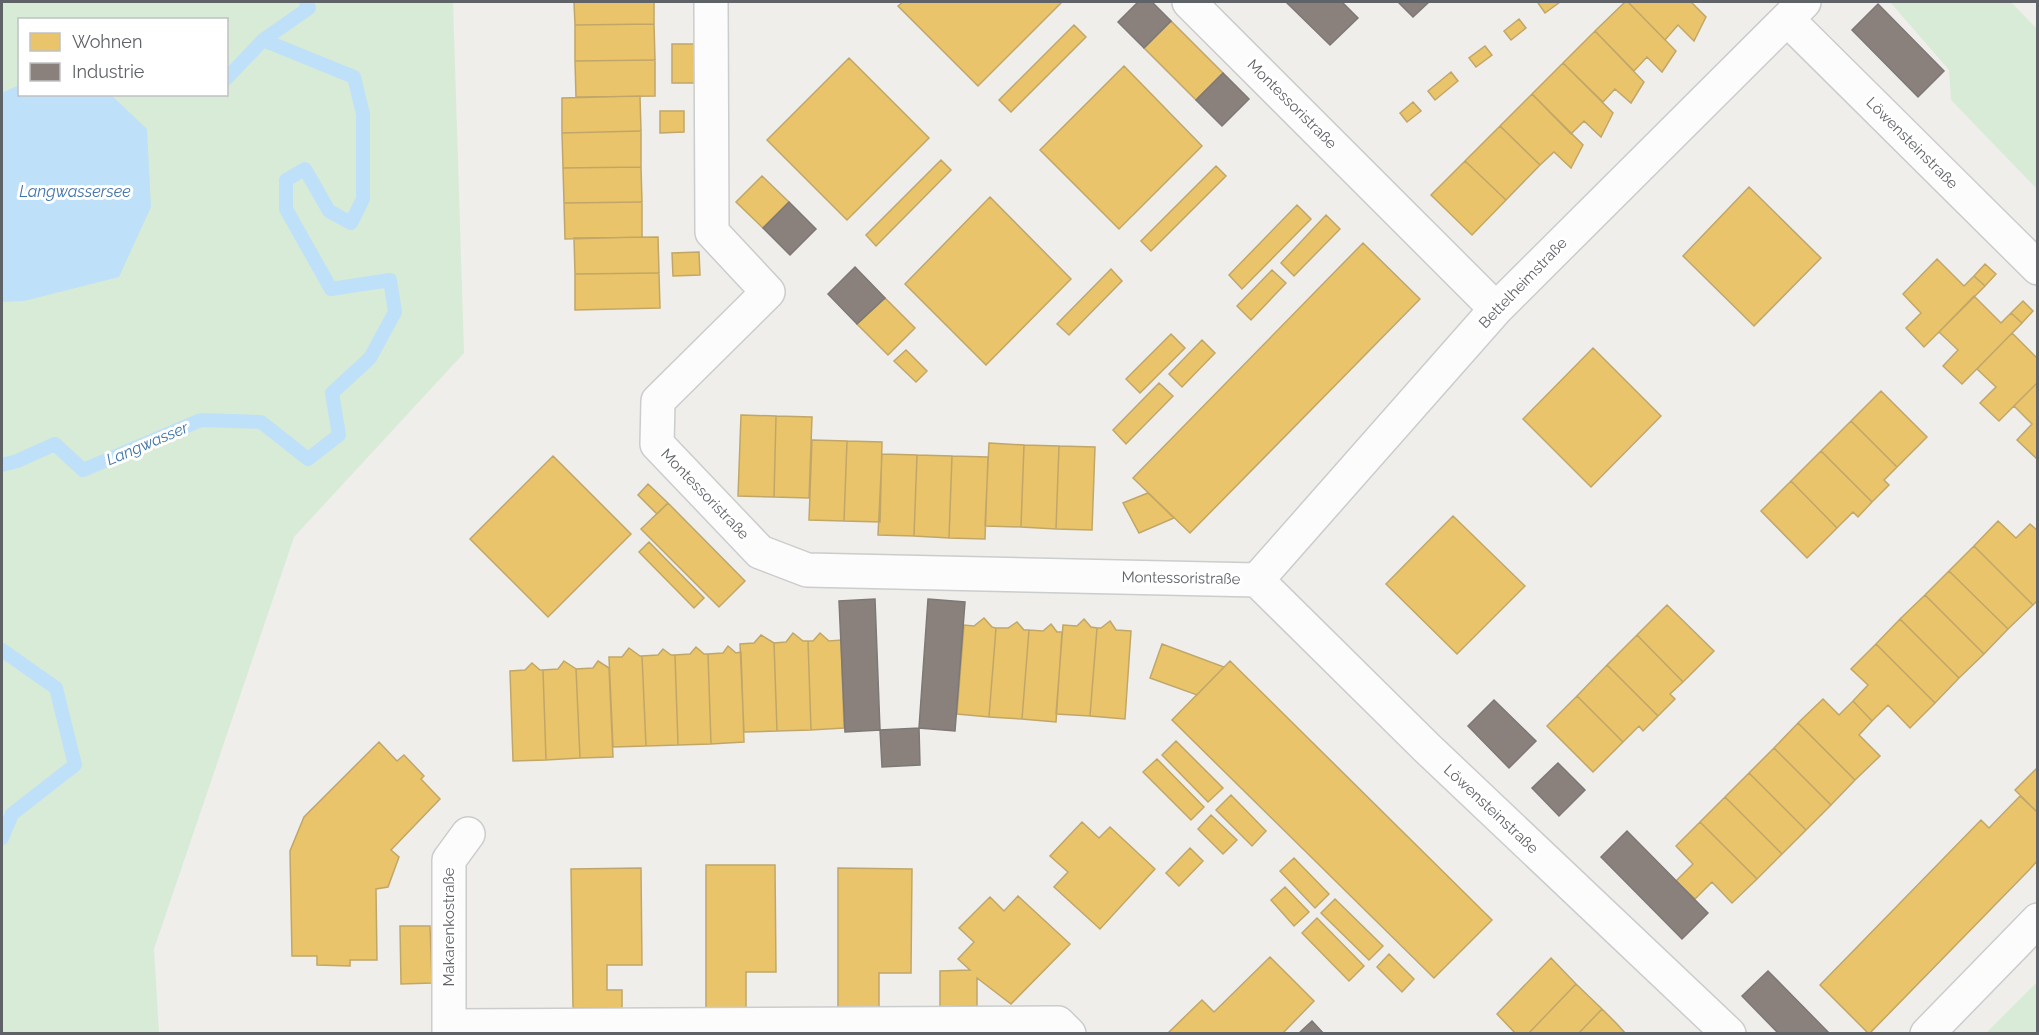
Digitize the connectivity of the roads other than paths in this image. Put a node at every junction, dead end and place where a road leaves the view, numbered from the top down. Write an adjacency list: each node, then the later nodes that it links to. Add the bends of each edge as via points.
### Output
1 (711, 2): 6 (street, Montessoristraße, via 712,232 768,292 658,401 657,444 760,552 807,570)
2 (1189, 2): 5 (street, Montessoristraße)
3 (1796, 10): 4 (street, Löwensteinstraße); 5 (street, Bettelheimstraße)
4 (2037, 267)
5 (1496, 309): 6 (street, Bettelheimstraße)
6 (1257, 580): 11 (street, Löwensteinstraße, via 1427,748)
7 (468, 834): 9 (street, Makarenkostraße, via 449,860)
8 (2037, 920): 12 (street)
9 (449, 1030): 10 (street, Makarenkostraße, via 1058,1023)
10 (1069, 1034)
11 (1729, 1034)
12 (1927, 1034)

